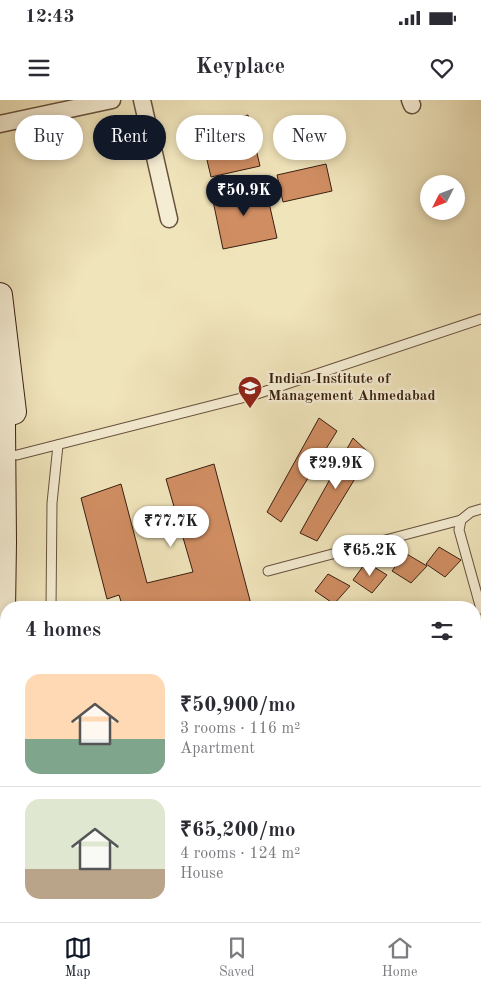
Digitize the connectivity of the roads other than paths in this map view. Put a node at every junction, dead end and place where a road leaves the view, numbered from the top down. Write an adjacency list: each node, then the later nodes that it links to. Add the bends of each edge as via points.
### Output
1 (112, 100): 3 (street)
2 (142, 100): 4 (street)
3 (0, 124)
4 (169, 219)
5 (0, 295): 9 (main road, via 6,337)
6 (481, 319): 8 (lane, via 257,394)
7 (0, 392): 9 (main road)
8 (58, 445): 9 (lane); 15 (lane, via 52,503)
9 (10, 456): 13 (main road); 14 (main road)
10 (481, 509): 11 (lane)
11 (461, 520): 12 (lane); 16 (lane, via 459,530)
12 (268, 571)
13 (6, 601)
14 (15, 601)
15 (51, 601)
16 (479, 601)

